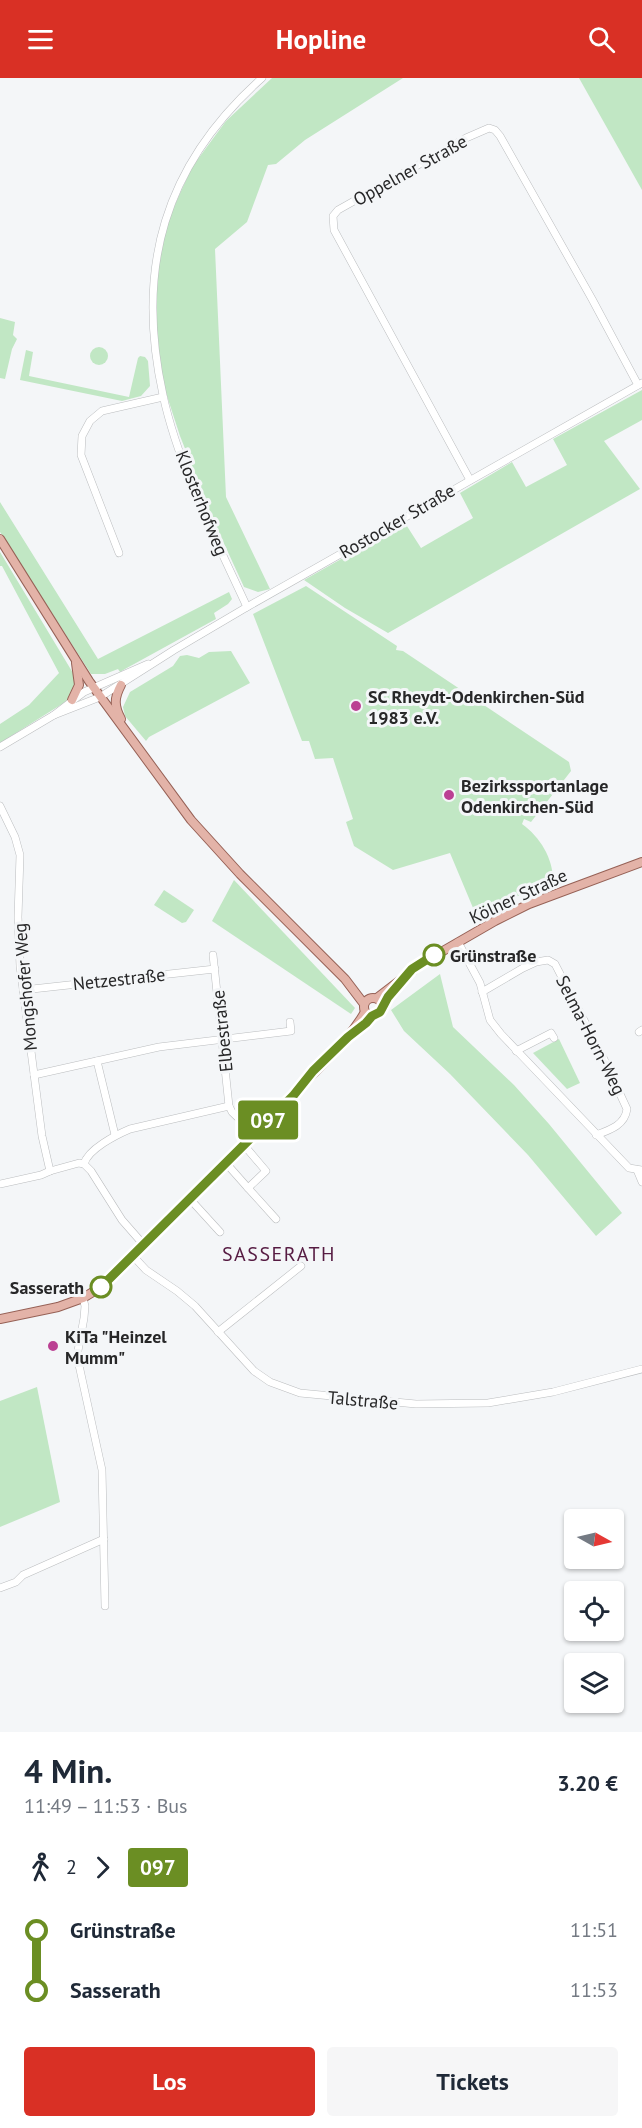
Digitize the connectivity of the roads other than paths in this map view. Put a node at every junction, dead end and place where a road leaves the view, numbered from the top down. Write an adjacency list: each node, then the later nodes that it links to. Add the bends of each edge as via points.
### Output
1 (262, 78): 3 (street, Klosterhofweg, via 210,132 169,209 153,279 155,354)
2 (640, 384): 4 (street, Rostocker Straße); 4 (street, Oppelner Straße, via 495,130 489,128 466,138 338,210 332,221 333,230)
3 (163, 397): 6 (street, via 102,411 90,421 82,436 81,455); 7 (street, Klosterhofweg, via 184,463)
4 (470, 480): 7 (street, Rostocker Straße)
5 (0, 539): 8 (main road)
6 (119, 553)
7 (247, 607): 9 (street, Rostocker Straße)
8 (75, 660): 11 (main road); 13 (main road, via 79,685)
9 (154, 662): 10 (street, Rostocker Straße); 11 (street, Rostocker Straße)
10 (121, 685): 12 (street, Rostocker Straße); 16 (main road, via 115,706)
11 (93, 687): 12 (main road); 13 (street, Rostocker Straße)
12 (100, 697): 14 (street, Rostocker Straße); 16 (main road)
13 (72, 700): 14 (street, Rostocker Straße)
14 (54, 715): 15 (street)
15 (0, 747)
16 (142, 756): 22 (main road, via 198,828)
17 (0, 806): 23 (street, Mongshofer Weg, via 20,855 18,946)
18 (642, 862): 19 (main road, Kölner Straße, via 529,904)
19 (458, 942): 24 (street); 25 (main road, Kölner Straße, via 412,969)
20 (213, 955): 21 (street, Elbestraße)
21 (215, 969): 23 (street, Netzestraße); 28 (street, Elbestraße)
22 (345, 979): 25 (main road); 26 (main road)
23 (23, 990): 32 (street, Mongshofer Weg)
24 (482, 992): 30 (street, via 490,1020); 36 (street, Selma-Horn-Weg, via 536,962 548,960 555,964 627,1109 621,1123)
25 (377, 1000): 26 (main road, Kölner Straße, via 367,999); 26 (main road, Kölner Straße, via 380,1012)
26 (367, 1011): 34 (main road, Kölner Straße, via 366,1023)
27 (290, 1022): 28 (street, via 291,1031)
28 (223, 1038): 31 (street); 33 (street, Elbestraße)
29 (554, 1038): 30 (street, via 551,1033)
30 (516, 1050): 36 (street)
31 (97, 1061): 32 (street); 35 (street)
32 (34, 1075): 41 (street, Mongshofer Weg)
33 (229, 1106): 34 (street); 35 (street)
34 (254, 1133): 37 (main road, Kölner Straße)
35 (115, 1135): 39 (street, via 86,1157)
36 (596, 1135): 40 (street, via 629,1168)
37 (243, 1144): 38 (main road, Kölner Straße); 44 (street, via 266,1172)
38 (225, 1162): 44 (street); 45 (main road, Kölner Straße)
39 (84, 1164): 41 (street); 48 (street)
40 (640, 1170): 42 (street)
41 (50, 1171): 43 (street)
42 (642, 1182)
43 (0, 1184)
44 (248, 1188): 46 (street)
45 (189, 1198): 47 (street); 48 (main road, Kölner Straße)
46 (276, 1220)
47 (220, 1232)
48 (143, 1244): 49 (main road, Kölner Straße)
49 (133, 1256): 51 (main road, Kölner Straße, via 101,1287); 53 (street, Talstraße, via 159,1281 187,1299)
50 (301, 1266): 53 (street)
51 (83, 1298): 52 (main road, Kölner Straße); 55 (street, via 85,1309 77,1356 102,1470)
52 (0, 1319)
53 (218, 1332): 54 (street, Talstraße, via 254,1371 287,1390 412,1404 521,1399)
54 (642, 1370)
55 (104, 1539): 56 (street); 57 (street)
56 (0, 1588)
57 (105, 1606)

